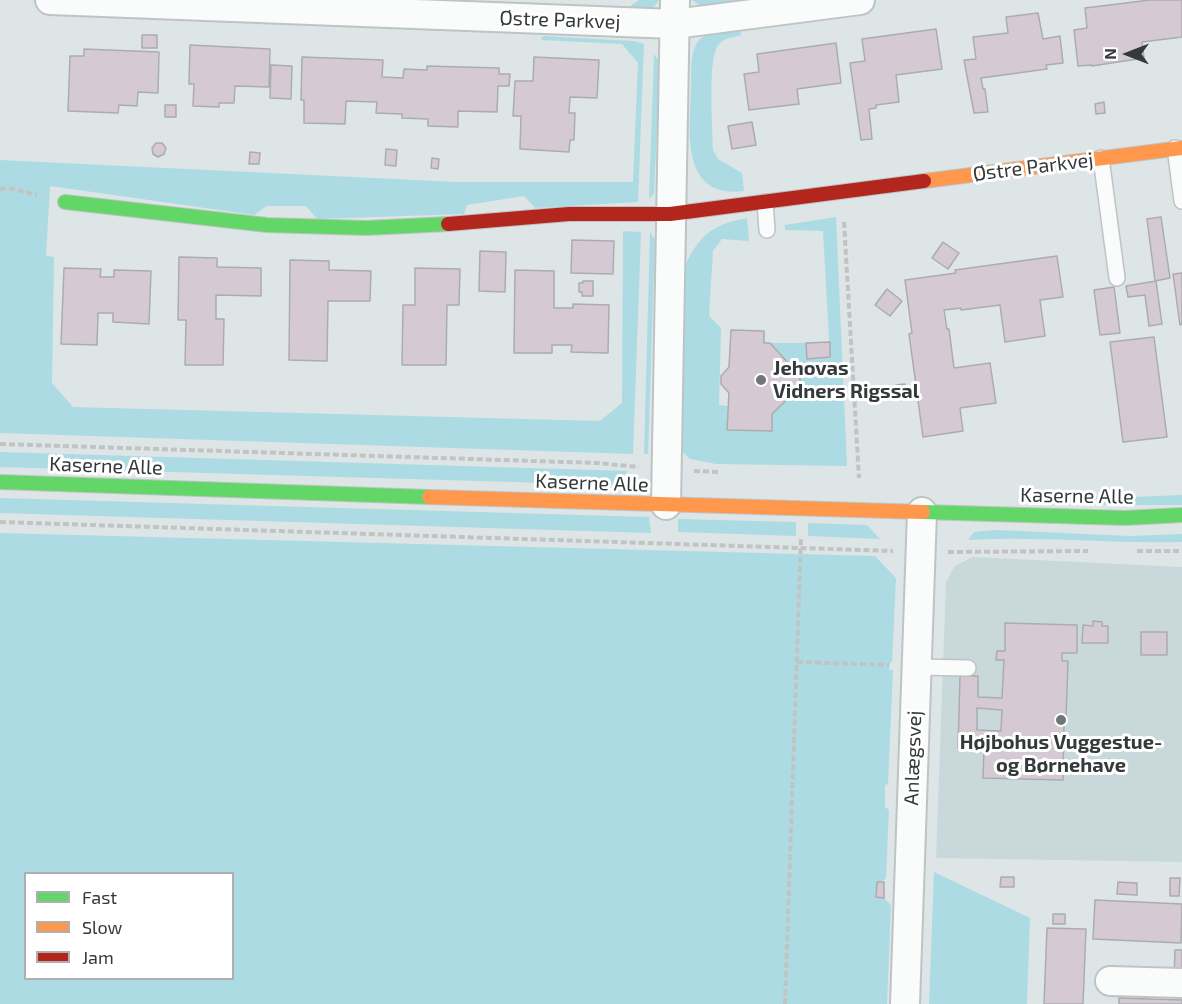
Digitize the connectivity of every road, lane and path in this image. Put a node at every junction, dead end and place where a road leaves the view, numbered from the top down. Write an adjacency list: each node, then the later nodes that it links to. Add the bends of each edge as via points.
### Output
1 (50, 0): 3 (street, Østre Parkvej)
2 (860, 0): 3 (street, Østre Parkvej)
3 (675, 12): 10 (street)
4 (1179, 148): 5 (street, Østre Parkvej); 7 (lane)
5 (1101, 158): 6 (street, Østre Parkvej); 12 (lane)
6 (843, 191): 9 (street, Østre Parkvej); 17 (path)
7 (1182, 201)
8 (65, 202): 10 (street, Østre Parkvej, via 267,225 366,228 569,214)
9 (765, 202): 10 (street, Østre Parkvej); 11 (lane)
10 (670, 214): 14 (street)
11 (767, 230)
12 (1117, 278)
13 (0, 444): 14 (path, via 597,463)
14 (666, 470): 15 (path); 20 (street)
15 (723, 472)
16 (848, 477): 17 (path)
17 (859, 477): 18 (path); 22 (path)
18 (870, 478)
19 (0, 482): 20 (street, Kaserne Alle)
20 (666, 505): 21 (street, Kaserne Alle)
21 (802, 507): 22 (street, Kaserne Alle); 26 (path)
22 (860, 509): 23 (street, Kaserne Alle)
23 (922, 512): 24 (street, Kaserne Alle, via 1125,518); 30 (street, Anlægsvej)
24 (1182, 515)
25 (0, 522): 26 (path)
26 (801, 548): 30 (path); 31 (path)
27 (1096, 551): 30 (path)
28 (1128, 551): 29 (path)
29 (1182, 551)
30 (920, 552): 32 (street, Anlægsvej)
31 (797, 662): 32 (path); 36 (path)
32 (916, 667): 33 (lane); 37 (street, Anlægsvej)
33 (968, 668)
34 (1110, 981): 35 (street)
35 (1182, 983)
36 (785, 1004)
37 (905, 1004)

